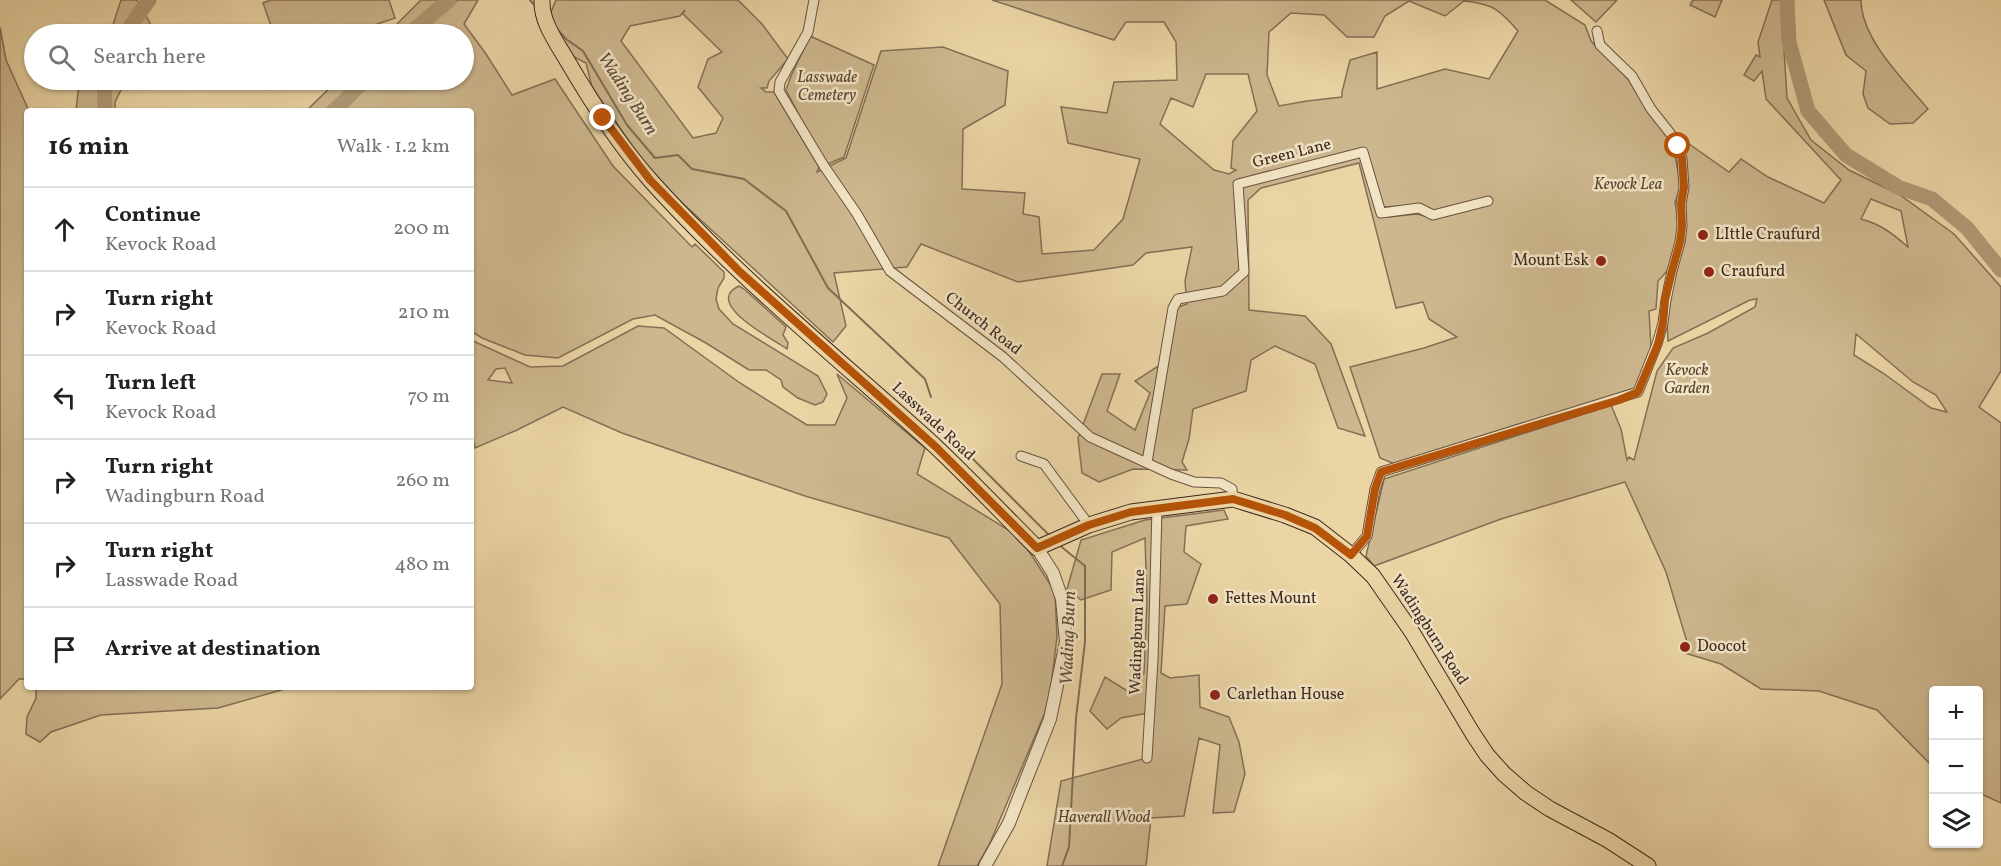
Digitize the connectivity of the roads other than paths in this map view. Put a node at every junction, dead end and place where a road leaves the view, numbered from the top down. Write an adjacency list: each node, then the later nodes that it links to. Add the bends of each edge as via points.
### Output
1 (814, 0): 6 (street, Church Road, via 807,32 779,91 890,271 1003,357 1090,437)
2 (542, 5): 10 (main road, Lasswade Road, via 547,25 576,75 650,180 740,272)
3 (1598, 31): 11 (street, via 1600,45 1632,76 1678,146 1682,159 1680,242 1658,344 1638,392 1381,472 1367,536)
4 (1488, 201): 6 (street, Green Lane, via 1433,215 1419,208 1381,213 1363,152 1238,184 1244,272 1223,291 1178,299 1173,308)
5 (1021, 456): 9 (street, via 1044,464)
6 (1147, 462): 7 (street, Church Road, via 1194,482 1221,483 1232,489)
7 (1233, 499): 8 (main road, Wadingburn Road); 11 (main road, Wadingburn Road, via 1315,528)
8 (1157, 508): 9 (main road, Wadingburn Road); 12 (street, Wadingburn Lane)
9 (1089, 525): 10 (main road, Wadingburn Road)
10 (1048, 543): 13 (street, Lasswade Road, via 1062,599 1066,642 1050,719 1009,823)
11 (1351, 555): 14 (main road, Wadingburn Road, via 1394,605 1473,735 1504,774 1550,809)
12 (1148, 758)
13 (985, 866)
14 (1648, 866)

